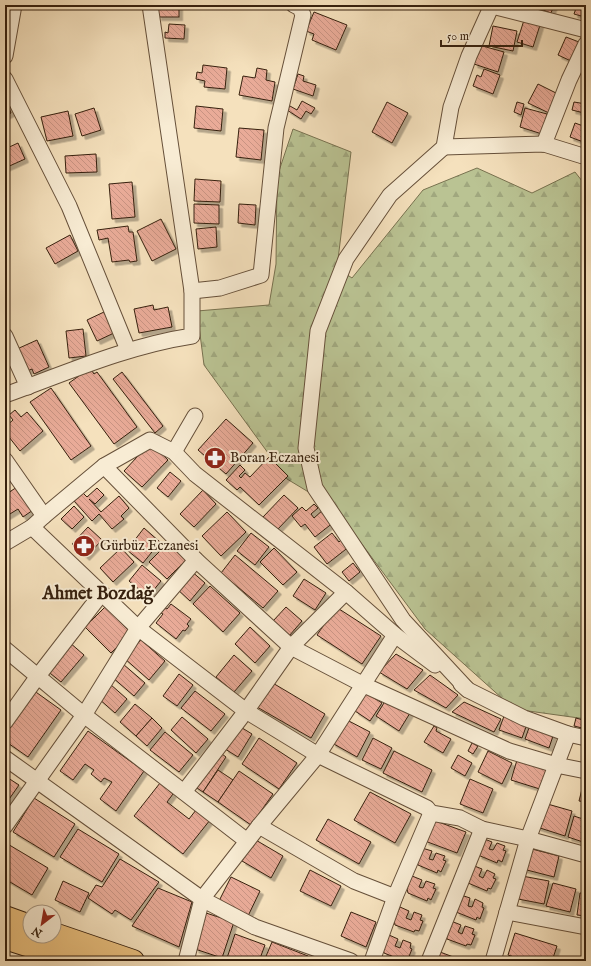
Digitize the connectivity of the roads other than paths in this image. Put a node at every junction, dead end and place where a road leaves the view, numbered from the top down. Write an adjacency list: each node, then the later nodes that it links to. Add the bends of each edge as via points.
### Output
1 (14, 5): 7 (street)
2 (150, 5): 12 (street)
3 (294, 5): 12 (street, via 300,8 303,15 276,128 261,275 220,288)
4 (492, 5): 5 (street); 10 (street, via 469,56 451,107)
5 (586, 30)
6 (586, 44): 9 (street)
7 (5, 56)
8 (5, 79): 14 (street, via 69,206)
9 (544, 144): 10 (street); 11 (street)
10 (444, 147): 33 (street, via 390,195 346,259 318,332 306,448 315,488 403,620)
11 (586, 157)
12 (192, 291): 14 (street, via 192,336)
13 (5, 336): 15 (street)
14 (128, 350): 15 (street)
15 (28, 387): 16 (street)
16 (5, 395)
17 (195, 416): 18 (street)
18 (174, 452): 20 (street, via 150,440); 25 (street, via 195,474)
19 (5, 460): 21 (street)
20 (104, 466): 21 (street); 24 (street)
21 (44, 516): 22 (street)
22 (32, 527): 23 (street); 26 (street)
23 (5, 543)
24 (196, 560): 27 (street); 29 (street)
25 (346, 592): 28 (street); 29 (street)
26 (102, 593): 27 (street); 31 (street)
27 (138, 628): 34 (street); 35 (street)
28 (395, 635): 32 (street); 33 (street)
29 (291, 647): 32 (street); 34 (street)
30 (5, 649): 31 (street)
31 (38, 676): 35 (street); 36 (street)
32 (364, 685): 39 (street); 41 (street, via 509,751)
33 (468, 690): 37 (street, via 524,718)
34 (246, 711): 39 (street); 44 (street)
35 (84, 714): 43 (street); 44 (street)
36 (5, 722)
37 (568, 734): 38 (street); 41 (street)
38 (586, 738)
39 (318, 755): 45 (street, via 427,808); 47 (street)
40 (5, 758): 43 (street)
41 (556, 765): 42 (street); 49 (street)
42 (586, 771)
43 (38, 781): 46 (street); 53 (street)
44 (184, 792): 50 (street)
45 (431, 813): 48 (street, via 460,818); 52 (street)
46 (5, 826)
47 (259, 826): 50 (street); 52 (street, via 354,881)
48 (482, 829): 49 (street); 65 (street)
49 (528, 839): 51 (street); 54 (street)
50 (247, 841): 53 (street)
51 (586, 855)
52 (395, 897): 64 (street)
53 (202, 899): 62 (street); 63 (street, via 255,926)
54 (507, 912): 57 (street); 66 (street)
55 (5, 917): 56 (highway)
56 (22, 923)
57 (586, 927)
58 (62, 937): 61 (highway)
59 (5, 938): 60 (highway)
60 (77, 961)
61 (133, 961)
62 (186, 961)
63 (351, 961)
64 (372, 961)
65 (429, 961)
66 (493, 961)

